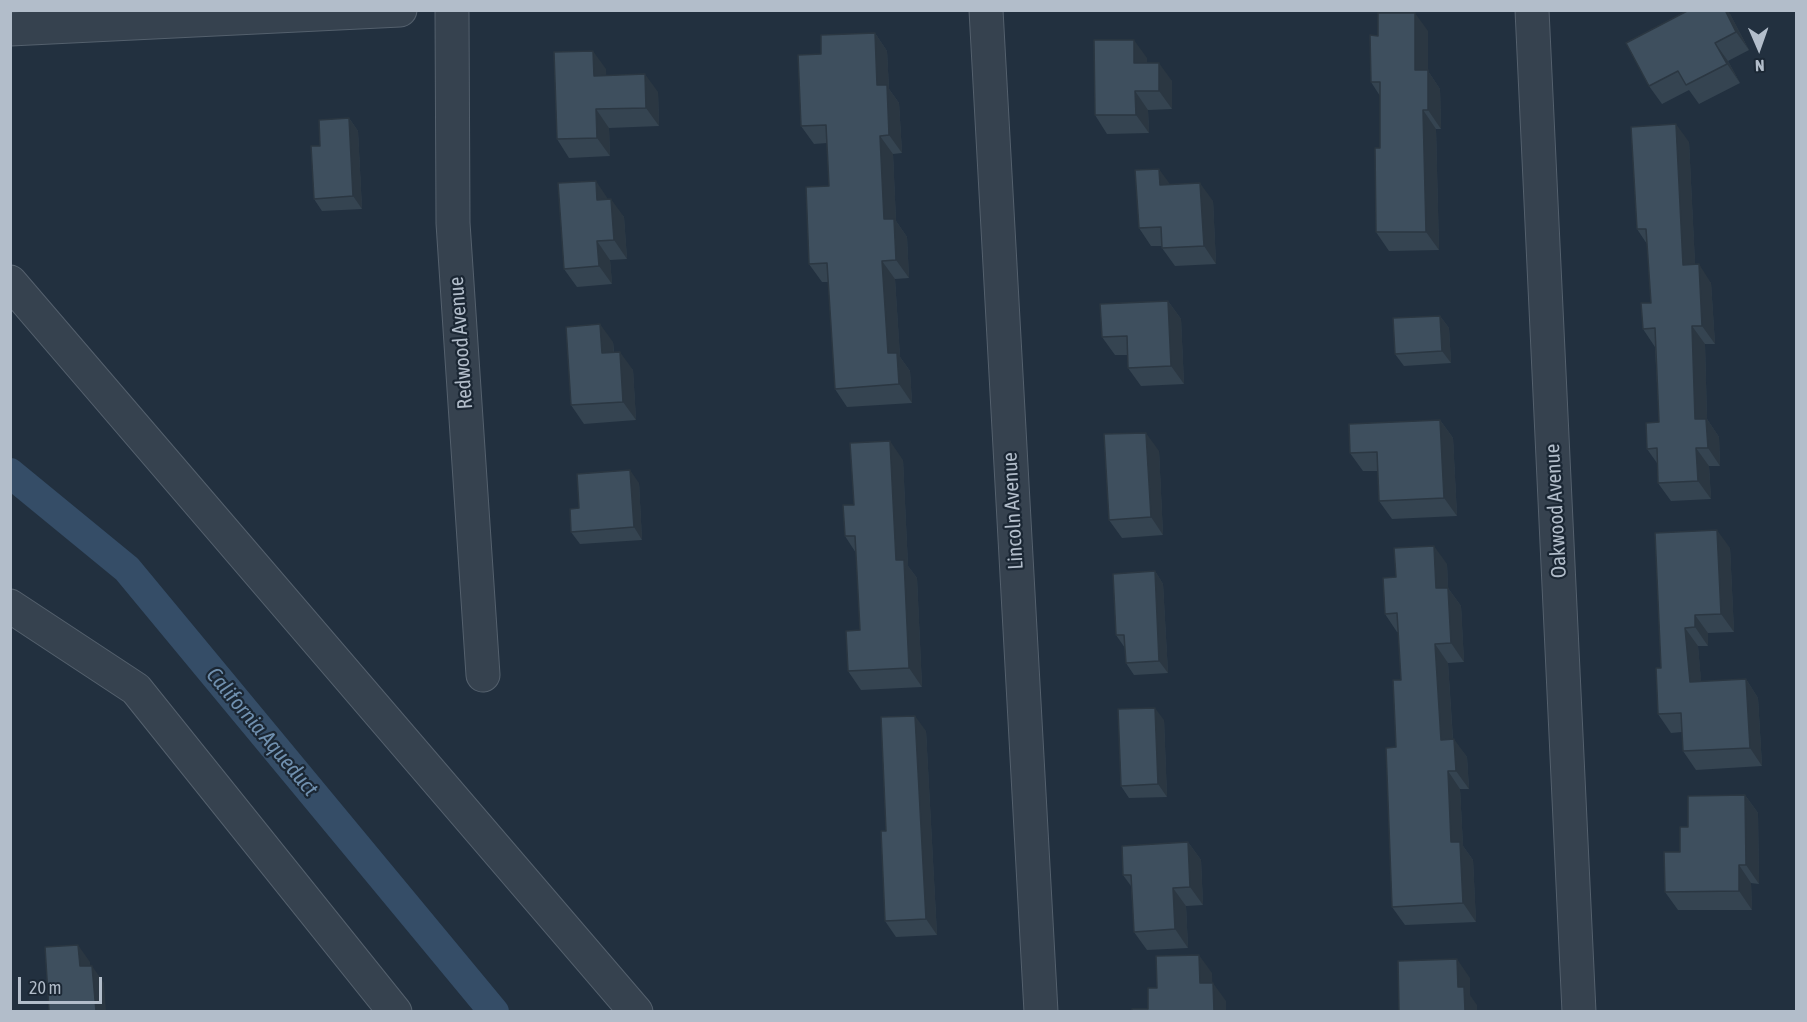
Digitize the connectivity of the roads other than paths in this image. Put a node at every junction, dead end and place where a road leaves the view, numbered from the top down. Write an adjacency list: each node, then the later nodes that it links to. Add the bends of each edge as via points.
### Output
1 (400, 10): 5 (street)
2 (452, 10): 8 (street, Redwood Avenue, via 453,223)
3 (986, 10): 11 (street, Lincoln Avenue)
4 (1532, 10): 12 (street, Oakwood Avenue)
5 (10, 29)
6 (10, 282): 10 (street)
7 (10, 606): 9 (street, via 136,689)
8 (483, 675)
9 (395, 1011)
10 (636, 1011)
11 (1041, 1011)
12 (1579, 1011)

